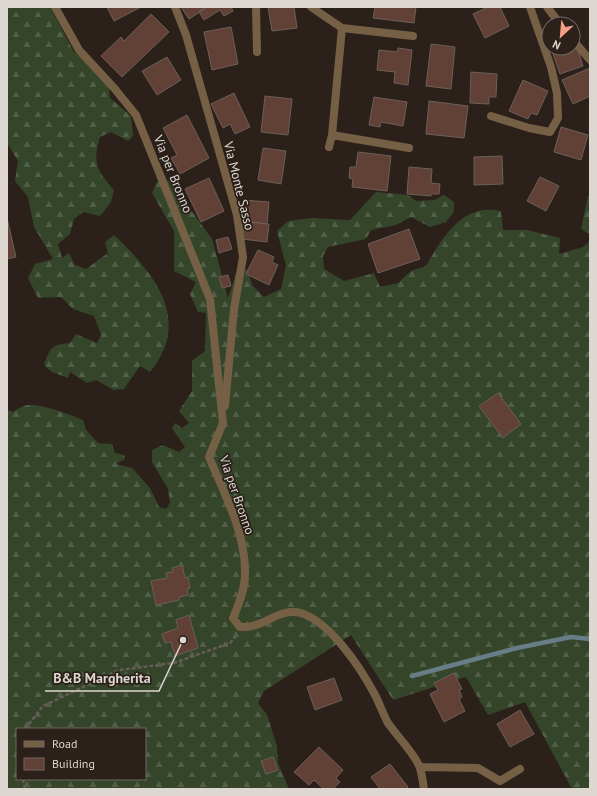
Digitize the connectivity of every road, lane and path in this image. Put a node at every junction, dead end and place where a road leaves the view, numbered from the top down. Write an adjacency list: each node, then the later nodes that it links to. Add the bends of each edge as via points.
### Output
1 (55, 7): 17 (street, Via per Bronno, via 79,50 136,115 178,218 210,299)
2 (175, 7): 17 (street, Via Monte Sasso, via 186,36 237,215 243,257 234,309)
3 (256, 7): 11 (street)
4 (311, 7): 8 (street)
5 (530, 7): 13 (street, via 551,67 557,93 558,118 550,132)
6 (547, 7): 7 (street)
7 (554, 16)
8 (342, 28): 9 (street); 14 (street)
9 (413, 36)
10 (581, 49): 12 (street)
11 (257, 52)
12 (590, 60)
13 (491, 116)
14 (332, 135): 15 (street); 16 (street)
15 (329, 147)
16 (409, 148)
17 (223, 424): 18 (street, Via per Bronno, via 209,457 233,515 242,547 245,574 241,598 233,618)
18 (240, 627): 19 (path, via 230,643 174,663 119,670 73,691 43,706); 20 (street, via 251,628 286,612 314,618 355,662 388,722)
19 (26, 728)
20 (420, 767): 21 (street, via 478,768 500,782); 22 (street)
21 (520, 769)
22 (424, 789)

